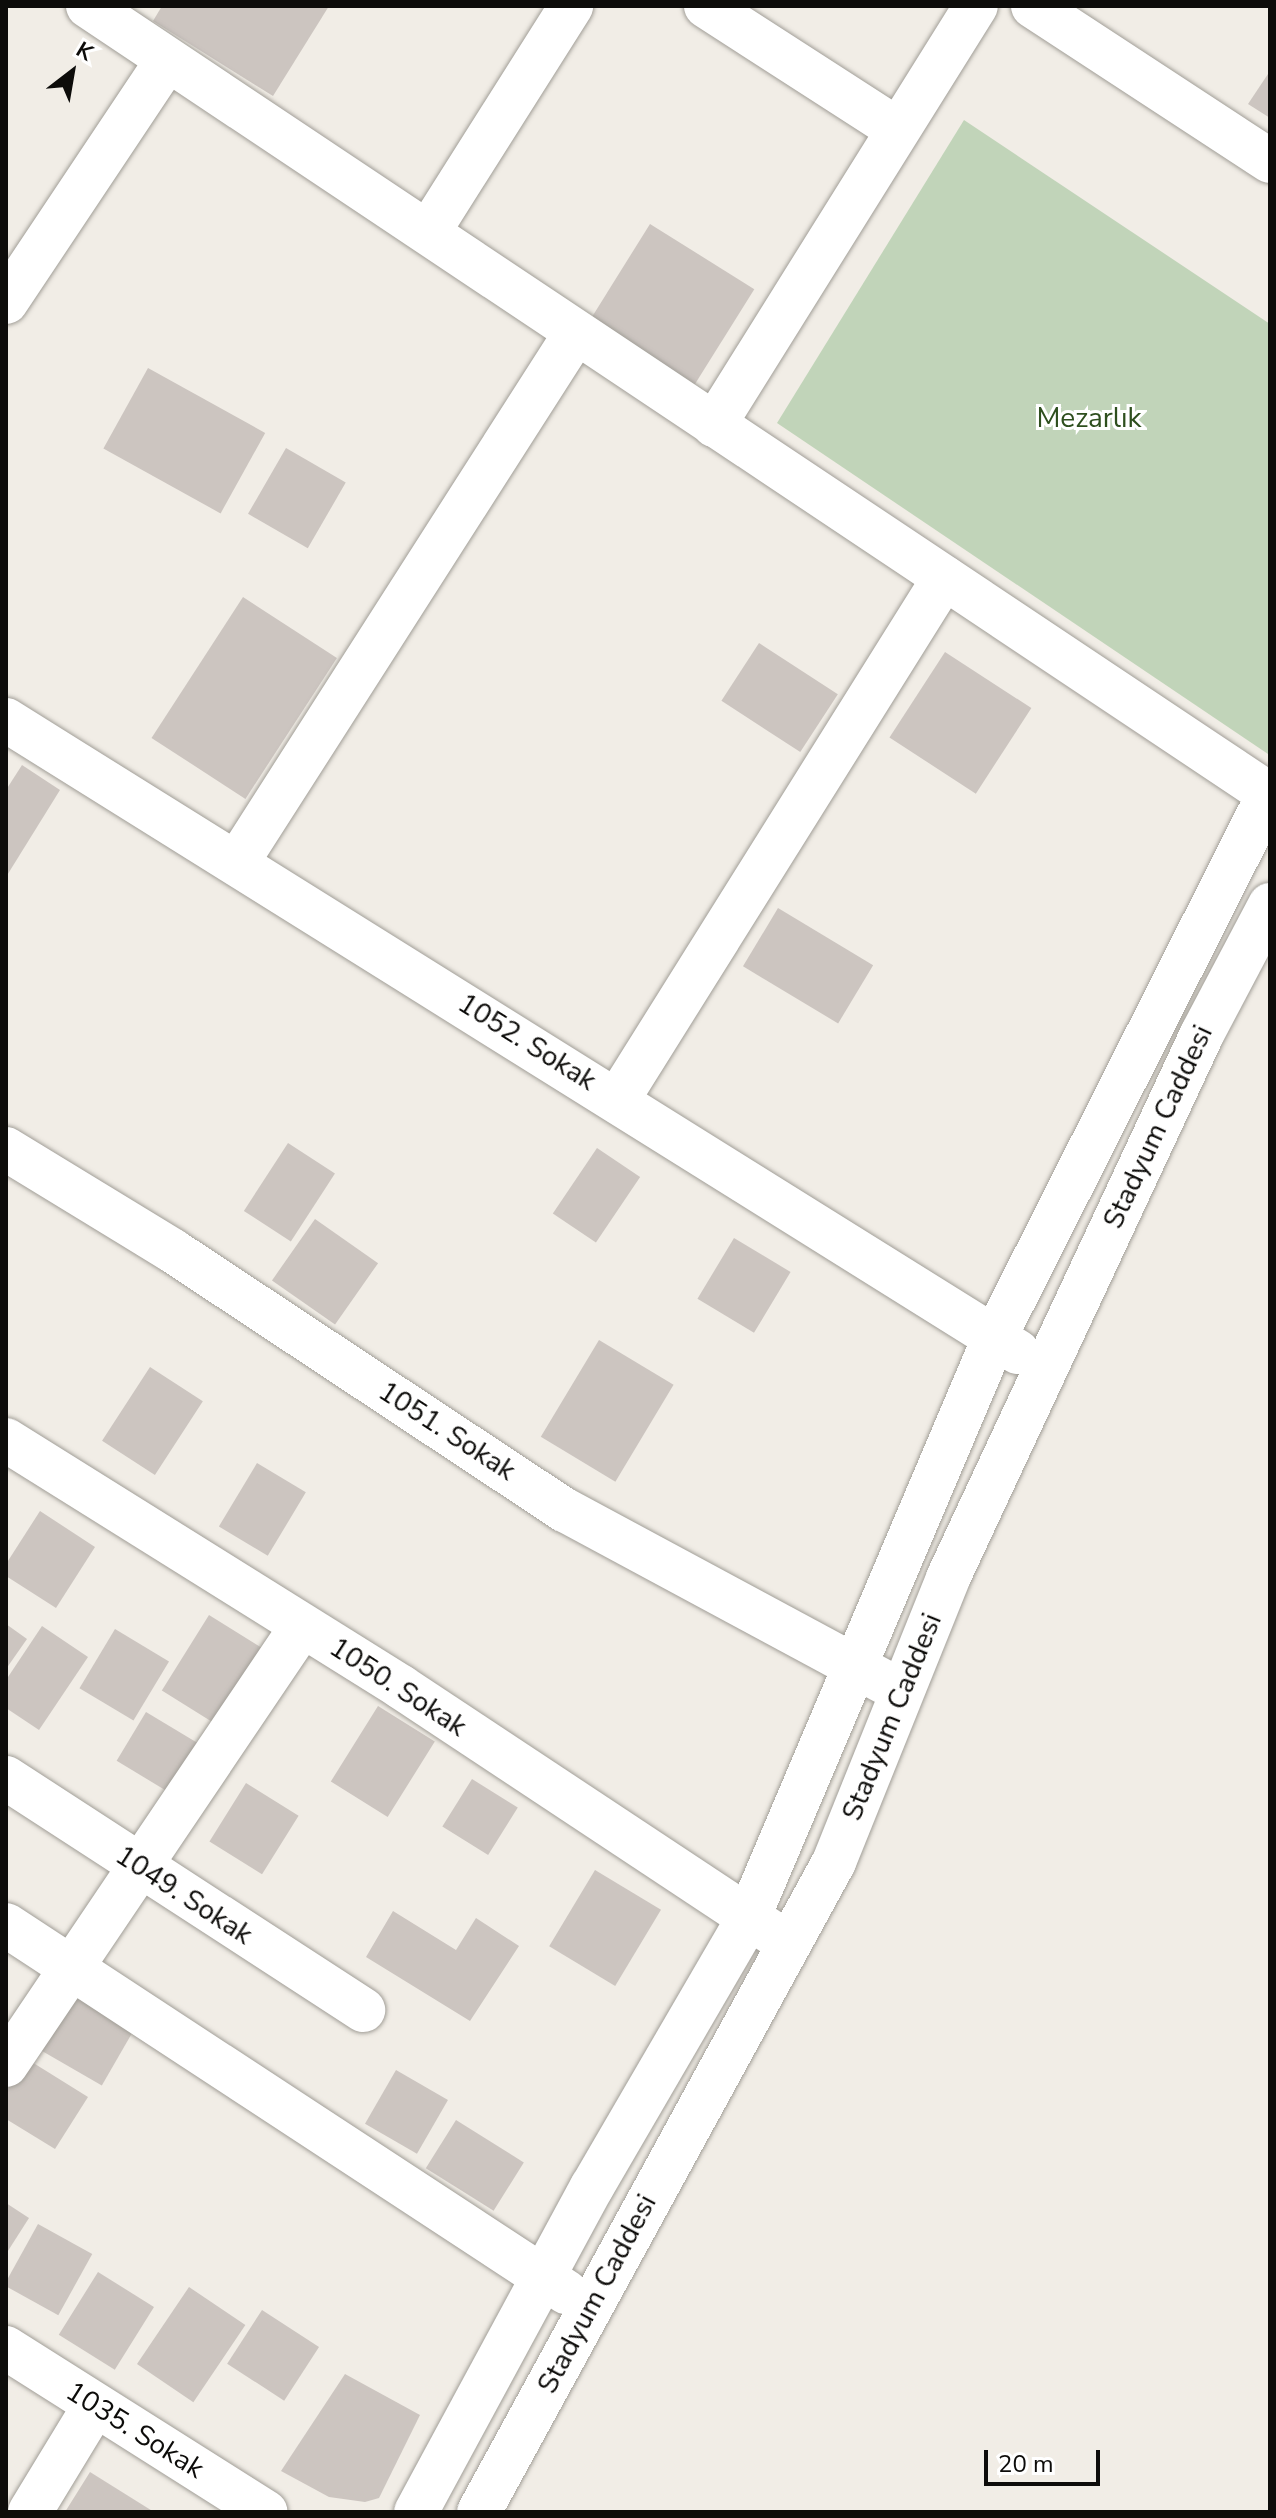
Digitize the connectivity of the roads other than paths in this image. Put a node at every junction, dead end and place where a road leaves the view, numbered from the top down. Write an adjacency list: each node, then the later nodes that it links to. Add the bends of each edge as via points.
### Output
1 (88, 6): 6 (street)
2 (571, 6): 9 (street)
3 (706, 6): 7 (street)
4 (976, 6): 7 (street)
5 (1033, 6): 8 (street)
6 (166, 62): 9 (street); 10 (street)
7 (897, 129): 12 (street)
8 (1270, 161)
9 (429, 231): 11 (street)
10 (6, 302)
11 (575, 334): 12 (street); 16 (street)
12 (714, 425): 13 (street)
13 (944, 578): 15 (street); 18 (street)
14 (6, 720): 16 (street, 1052. Sokak)
15 (1270, 794): 20 (street)
16 (238, 861): 18 (street, 1052. Sokak)
17 (1270, 905): 21 (street, Stadyum Caddesi)
18 (618, 1099): 20 (street, 1052. Sokak)
19 (6, 1149): 24 (street, 1051. Sokak, via 565,1510)
20 (993, 1341): 21 (street, 1052. Sokak); 24 (street)
21 (1046, 1365): 25 (street, Stadyum Caddesi)
22 (6, 1440): 23 (street, 1050. Sokak)
23 (302, 1626): 27 (street); 28 (street, 1050. Sokak)
24 (859, 1671): 25 (street, 1051. Sokak); 28 (street)
25 (901, 1689): 30 (street, Stadyum Caddesi, via 834,1862)
26 (6, 1778): 27 (street, 1049. Sokak)
27 (143, 1869): 31 (street); 32 (street, 1049. Sokak)
28 (747, 1921): 30 (street, 1050. Sokak); 34 (street)
29 (6, 1925): 31 (street)
30 (786, 1939): 35 (street, Stadyum Caddesi)
31 (72, 1968): 33 (street); 34 (street)
32 (363, 2010)
33 (6, 2065)
34 (543, 2278): 35 (street); 40 (street)
35 (590, 2307): 41 (street, Stadyum Caddesi)
36 (6, 2348): 37 (street, 1035. Sokak)
37 (95, 2405): 38 (street); 39 (street, 1035. Sokak)
38 (30, 2512)
39 (265, 2512)
40 (416, 2512)
41 (479, 2512)

